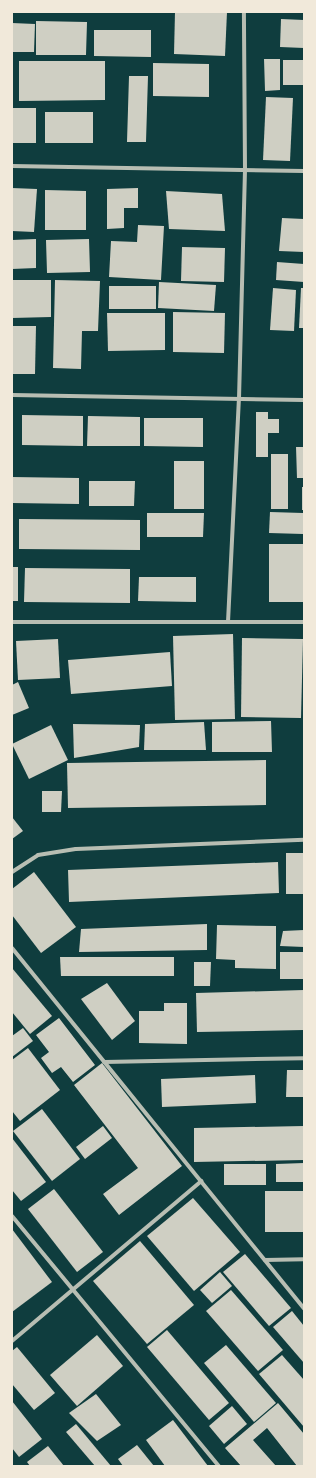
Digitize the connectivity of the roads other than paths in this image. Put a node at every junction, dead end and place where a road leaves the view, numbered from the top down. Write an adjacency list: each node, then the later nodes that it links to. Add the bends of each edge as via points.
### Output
1 (244, 12): 3 (street)
2 (12, 166): 3 (street)
3 (245, 169): 4 (street); 6 (street)
4 (304, 171)
5 (12, 395): 6 (street)
6 (239, 399): 7 (street); 9 (street)
7 (304, 400)
8 (12, 622): 9 (street)
9 (228, 622): 10 (street)
10 (304, 622)
11 (304, 840): 12 (street, via 69,850 38,855)
12 (12, 872)
13 (12, 948): 15 (street)
14 (304, 1058): 15 (street)
15 (104, 1062): 16 (street)
16 (201, 1181): 19 (street); 20 (street)
17 (12, 1216): 20 (street)
18 (304, 1259): 19 (street)
19 (265, 1260): 21 (street)
20 (73, 1291): 22 (street); 23 (street)
21 (304, 1308)
22 (12, 1342)
23 (219, 1466)

